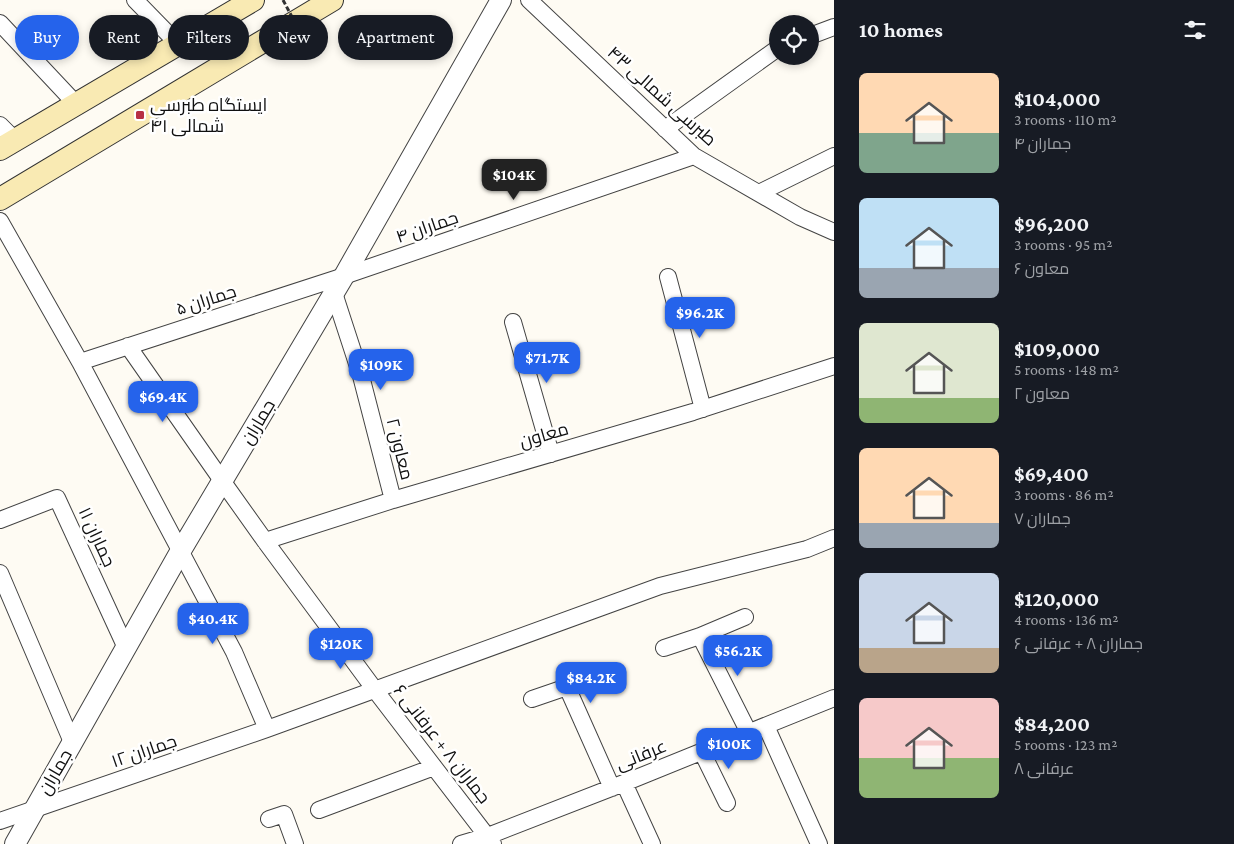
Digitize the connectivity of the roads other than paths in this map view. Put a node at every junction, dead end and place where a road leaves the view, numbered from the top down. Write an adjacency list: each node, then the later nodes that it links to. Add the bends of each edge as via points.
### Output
1 (135, 0): 10 (street)
2 (253, 0): 6 (main road)
3 (332, 0): 19 (main road)
4 (501, 0): 23 (street, جماران)
5 (529, 0): 14 (street, طبرسی شمالی ۴۳)
6 (227, 15)
7 (0, 23): 13 (street)
8 (834, 27): 9 (street)
9 (819, 33)
10 (168, 34)
11 (168, 50): 13 (main road)
12 (769, 54): 14 (street)
13 (76, 104): 15 (main road)
14 (665, 129): 16 (street, طبرسی شمالی ۴۳)
15 (5, 138)
16 (694, 156): 18 (street, طبرسی شمالی ۴۳); 23 (street, جماران ۴)
17 (834, 156): 18 (street)
18 (759, 193): 21 (street, طبرسی شمالی ۴۳)
19 (0, 199)
20 (0, 221): 26 (street)
21 (834, 232)
22 (668, 277): 28 (street)
23 (339, 285): 25 (street, جماران ۵); 30 (street, جماران); 31 (street, معاون ۲)
24 (513, 322): 29 (street)
25 (128, 346): 26 (street, جماران ۵); 30 (street, جماران ۸ + عرفانی ۶)
26 (80, 362): 35 (street)
27 (834, 366): 28 (street, معاون)
28 (703, 409): 29 (street, معاون)
29 (551, 454): 31 (street, معاون)
30 (223, 482): 34 (street, جماران ۸ + عرفانی ۶); 35 (street, جماران)
31 (392, 500): 34 (street, معاون)
32 (0, 520): 39 (street, جماران ۱۱, via 57,498)
33 (834, 538): 41 (street, جماران ۱۲, via 660,586)
34 (265, 541): 41 (street, جماران ۸ + عرفانی ۶)
35 (180, 552): 39 (street, جماران); 45 (street, via 234,652)
36 (0, 573): 47 (street)
37 (744, 617): 38 (street)
38 (700, 636): 40 (street); 46 (street)
39 (126, 648): 47 (street, جماران)
40 (664, 648)
41 (375, 690): 45 (street, جماران ۱۲); 49 (street, جماران ۸ + عرفانی ۶)
42 (834, 698): 44 (street, عرفانی)
43 (532, 699): 50 (street, via 567,687)
44 (766, 726): 46 (street, عرفانی); 61 (street)
45 (267, 729): 53 (street, جماران ۱۲)
46 (749, 733): 48 (street, عرفانی)
47 (72, 742): 53 (street, جماران)
48 (702, 752): 50 (street, عرفانی); 51 (street)
49 (434, 767): 52 (street); 56 (street, جماران ۸ + عرفانی ۶)
50 (618, 785): 56 (street, عرفانی); 60 (street)
51 (727, 803)
52 (319, 810)
53 (33, 811): 55 (street, جماران ۱۲); 57 (street, جماران)
54 (269, 819): 58 (street, via 284,814)
55 (0, 821)
56 (490, 840): 59 (street, عرفانی)
57 (15, 844)
58 (295, 844)
59 (461, 844)
60 (652, 844)
61 (819, 844)

